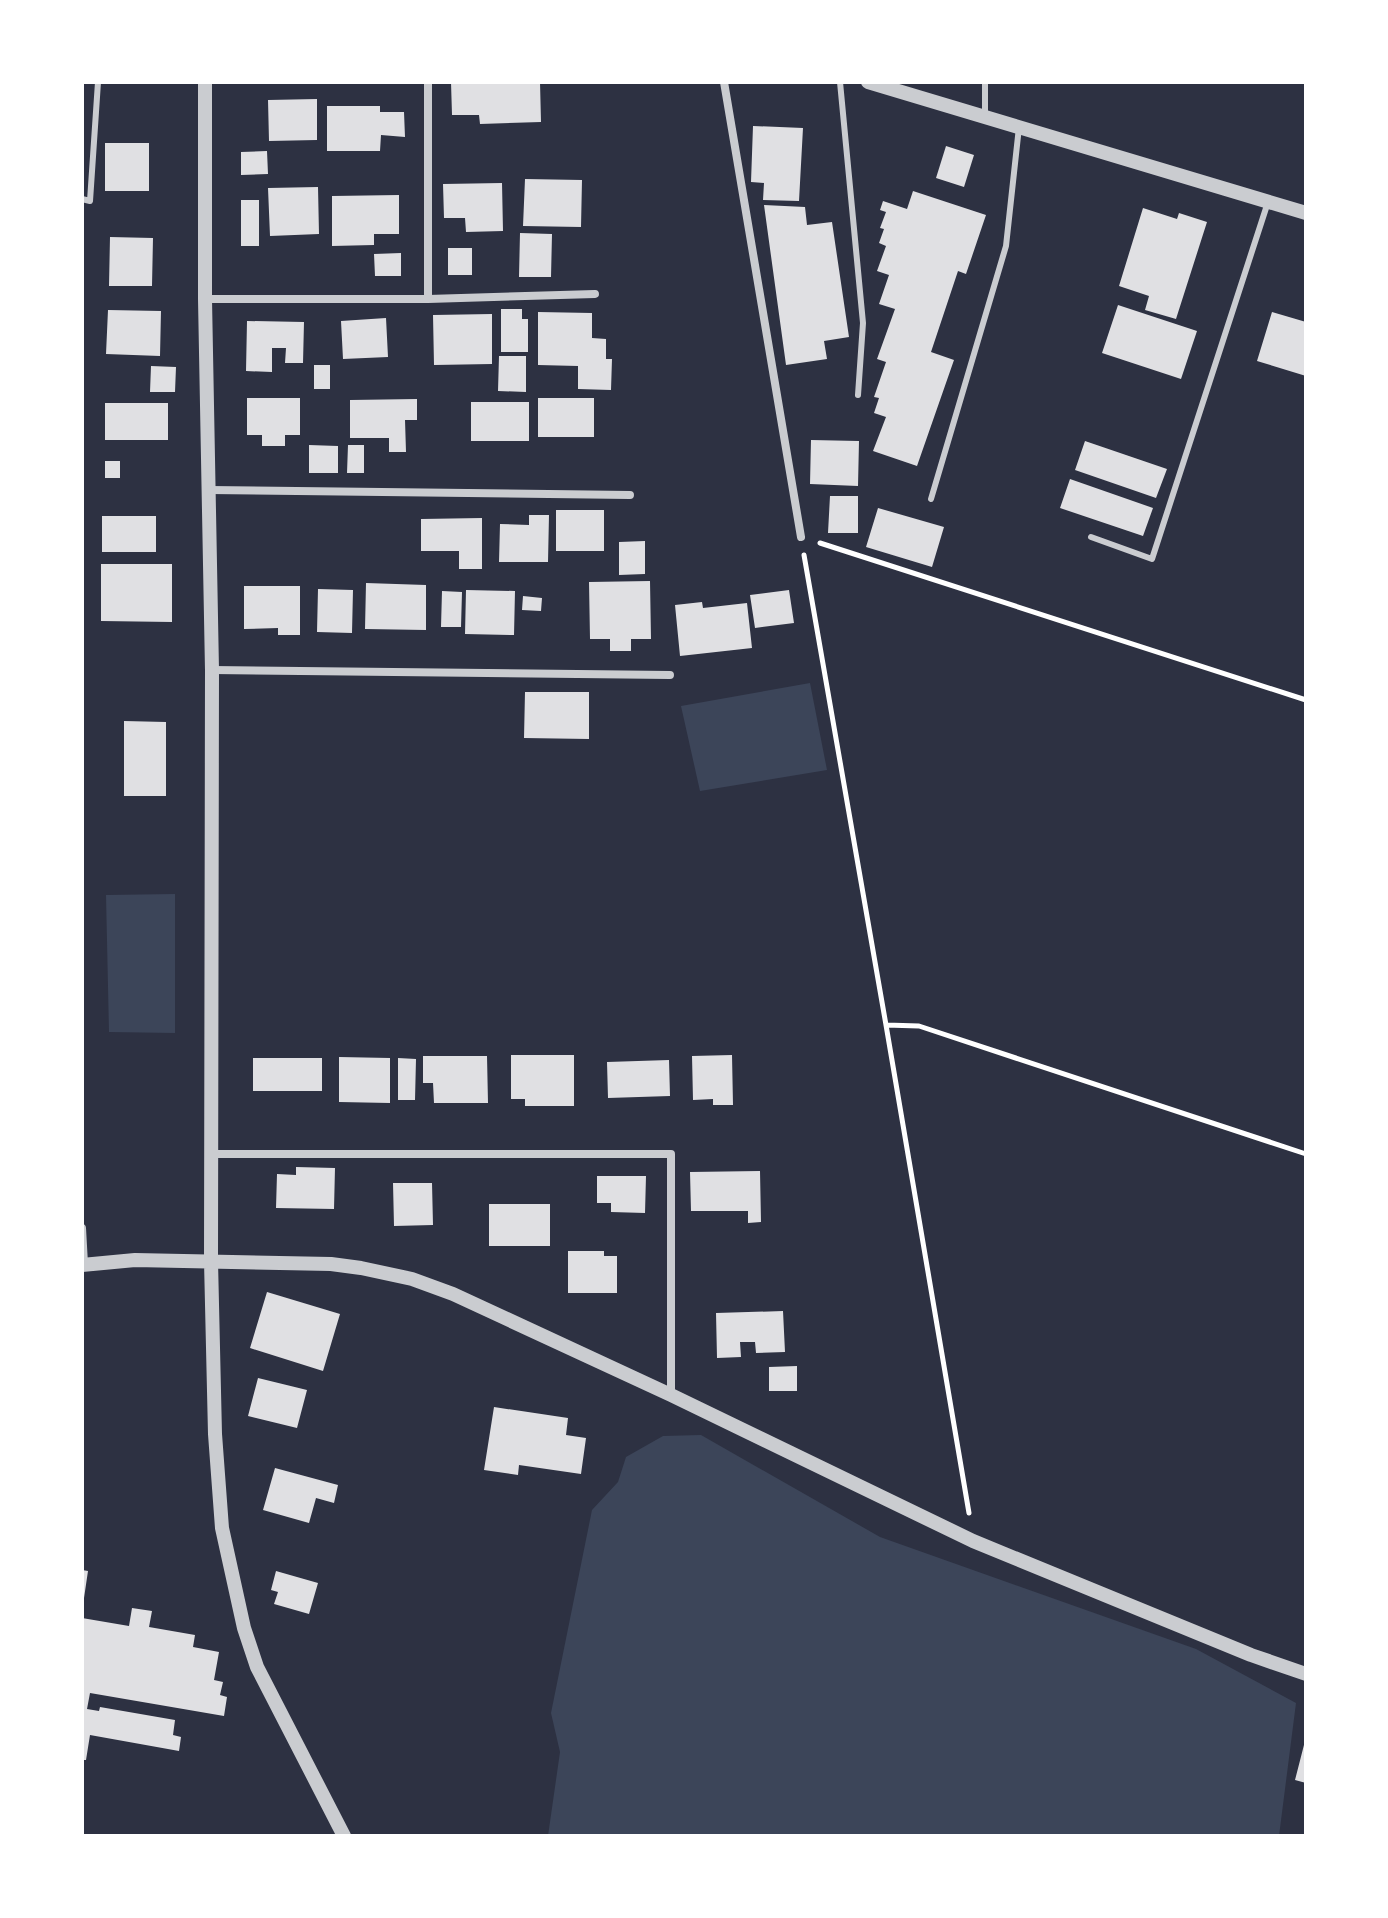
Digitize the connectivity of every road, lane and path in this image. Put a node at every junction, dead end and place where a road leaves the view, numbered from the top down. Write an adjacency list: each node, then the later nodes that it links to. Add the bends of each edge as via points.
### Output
1 (98, 82): 10 (lane, via 90,201)
2 (205, 82): 14 (street)
3 (428, 82): 15 (street)
4 (724, 82): 20 (street)
5 (840, 82): 16 (lane, via 863,323)
6 (868, 82): 8 (street)
7 (985, 82): 8 (lane)
8 (985, 117): 9 (street)
9 (1019, 127): 11 (street); 19 (lane, via 1006,246)
10 (82, 199)
11 (1268, 202): 12 (street); 21 (lane, via 1152,559)
12 (1306, 213)
13 (595, 294): 15 (street)
14 (205, 299): 15 (street); 17 (street)
15 (428, 299)
16 (858, 395)
17 (209, 490): 18 (street); 22 (street)
18 (630, 495)
19 (931, 499)
20 (801, 537): 24 (path); 25 (path)
21 (1091, 537)
22 (212, 670): 23 (street); 26 (street)
23 (670, 675)
24 (1306, 700)
25 (886, 1025): 27 (path, via 919,1026); 32 (path)
26 (212, 1154): 29 (street); 31 (street, via 671,1154)
27 (1306, 1154)
28 (82, 1228): 30 (street)
29 (211, 1261): 30 (street); 31 (street, via 331,1264 412,1279); 34 (street, via 222,1528 240,1614 257,1667)
30 (83, 1264)
31 (671, 1395): 32 (street)
32 (973, 1541): 33 (street)
33 (1306, 1674)
34 (344, 1836)

